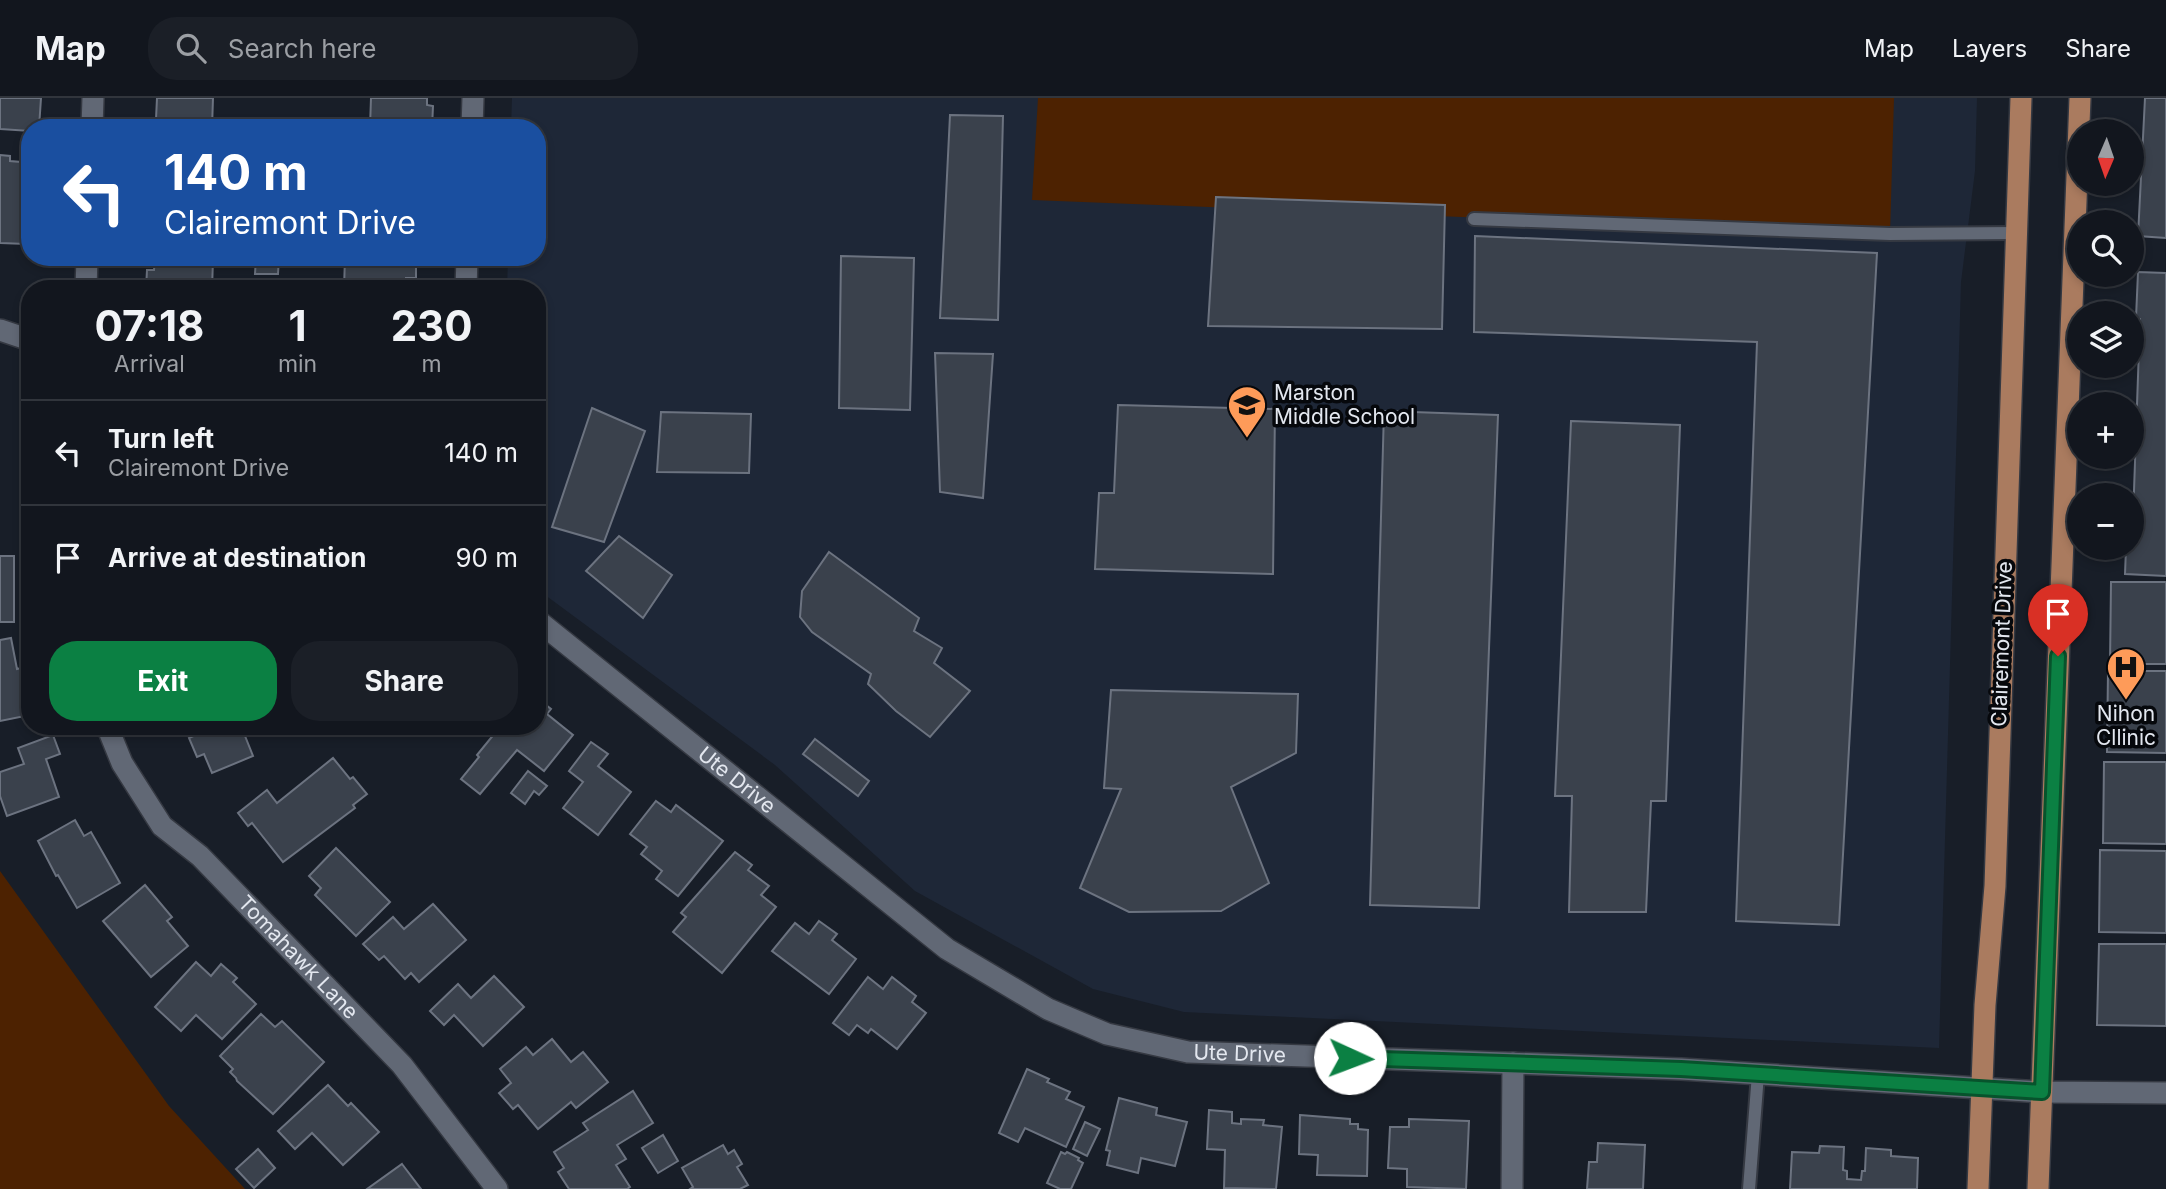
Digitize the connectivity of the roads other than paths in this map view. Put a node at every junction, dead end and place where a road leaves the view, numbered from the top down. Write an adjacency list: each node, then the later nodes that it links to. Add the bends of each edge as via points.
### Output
1 (93, 98): 5 (street)
2 (473, 98): 6 (street)
3 (2021, 98): 8 (main road, Clairemont Drive)
4 (2080, 98): 16 (main road)
5 (92, 119)
6 (472, 119)
7 (1474, 219): 8 (lane, via 1890,234)
8 (2015, 233): 15 (main road, Clairemont Drive, via 1994,886)
9 (0, 330): 10 (street)
10 (21, 337)
11 (546, 627): 13 (street, Ute Drive, via 947,949 1048,1009 1107,1034 1188,1052)
12 (111, 735): 18 (street, Tomahawk Lane, via 122,763 162,826 200,856 401,1065)
13 (1513, 1063): 14 (street, Ute Drive); 19 (street)
14 (1758, 1074): 15 (street, Ute Drive); 20 (lane)
15 (1982, 1087): 16 (street, Ute Drive); 21 (main road, Clairemont Drive)
16 (2042, 1092): 17 (street, Ute Drive); 22 (main road)
17 (2166, 1093)
18 (497, 1189)
19 (1512, 1189)
20 (1749, 1189)
21 (1978, 1189)
22 (2038, 1189)

